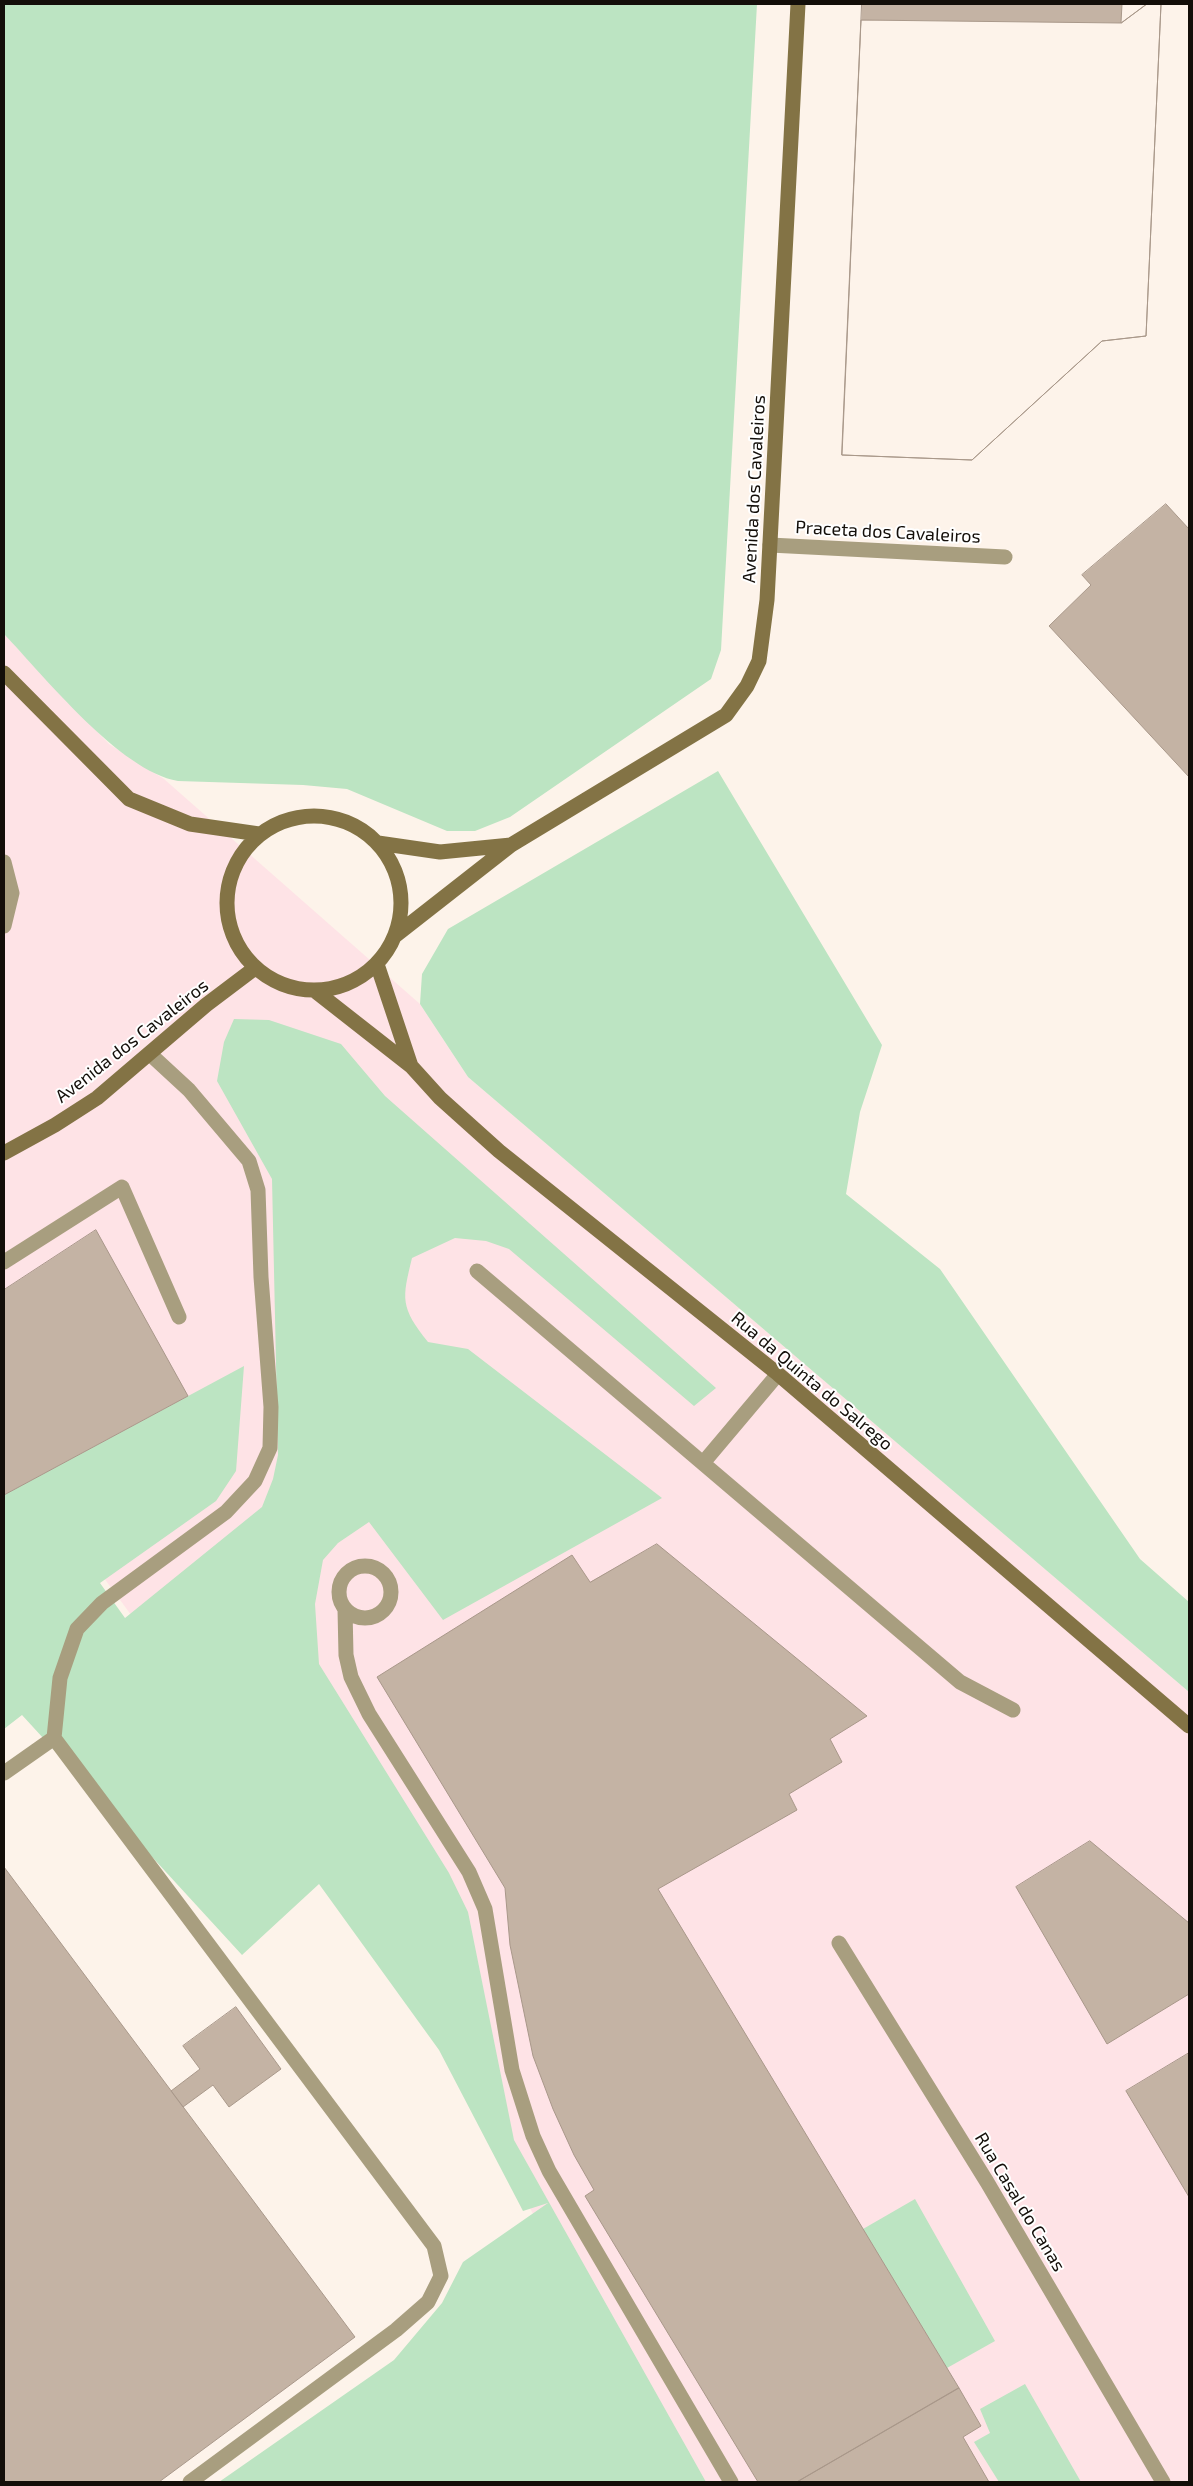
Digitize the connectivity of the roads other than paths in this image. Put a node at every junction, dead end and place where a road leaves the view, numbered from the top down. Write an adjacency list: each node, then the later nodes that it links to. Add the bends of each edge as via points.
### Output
1 (798, 4): 2 (street, Avenida dos Cavaleiros)
2 (770, 545): 3 (street, Praceta dos Cavaleiros); 7 (street, Avenida dos Cavaleiros, via 759,662 726,715)
3 (1005, 557)
4 (4, 673): 5 (street, via 129,799 190,824)
5 (259, 834): 6 (street, via 282,822 307,815 333,818 358,827); 12 (street, via 239,857 228,885 227,915 236,944)
6 (378, 844): 7 (street, Avenida dos Cavaleiros, via 440,852); 10 (street, via 392,864 400,886 402,912)
7 (511, 845): 10 (street, Avenida dos Cavaleiros)
8 (4, 862): 9 (street, via 12,893)
9 (4, 926)
10 (396, 935): 11 (street)
11 (377, 964): 13 (street, via 359,978 337,987); 15 (street, Rua da Quinta do Salrego)
12 (255, 968): 13 (street, via 292,988); 14 (street, Avenida dos Cavaleiros)
13 (314, 990): 15 (street, Rua da Quinta do Salrego)
14 (150, 1054): 16 (street, Avenida dos Cavaleiros, via 97,1098); 25 (street, via 189,1090 249,1162 258,1190 271,1407 270,1448 255,1481 226,1512 102,1603 77,1628 60,1678)
15 (411, 1066): 20 (street, Rua da Quinta do Salrego, via 440,1098 499,1151)
16 (4, 1153)
17 (4, 1262): 19 (street, via 122,1187)
18 (477, 1272): 21 (street)
19 (179, 1317)
20 (778, 1374): 21 (street); 24 (street, Rua da Quinta do Salrego)
21 (703, 1463): 23 (street, via 960,1682)
22 (345, 1609): 29 (street, via 346,1655 351,1677 369,1714 468,1872 485,1909 512,2070 533,2136 549,2172)
23 (1013, 1710)
24 (1189, 1726)
25 (54, 1738): 26 (street); 28 (street, via 434,2246 441,2276 428,2302 396,2330)
26 (4, 1773)
27 (839, 1943): 30 (street, Rua Casal do Canas, via 992,2190)
28 (190, 2482)
29 (731, 2482)
30 (1164, 2482)

